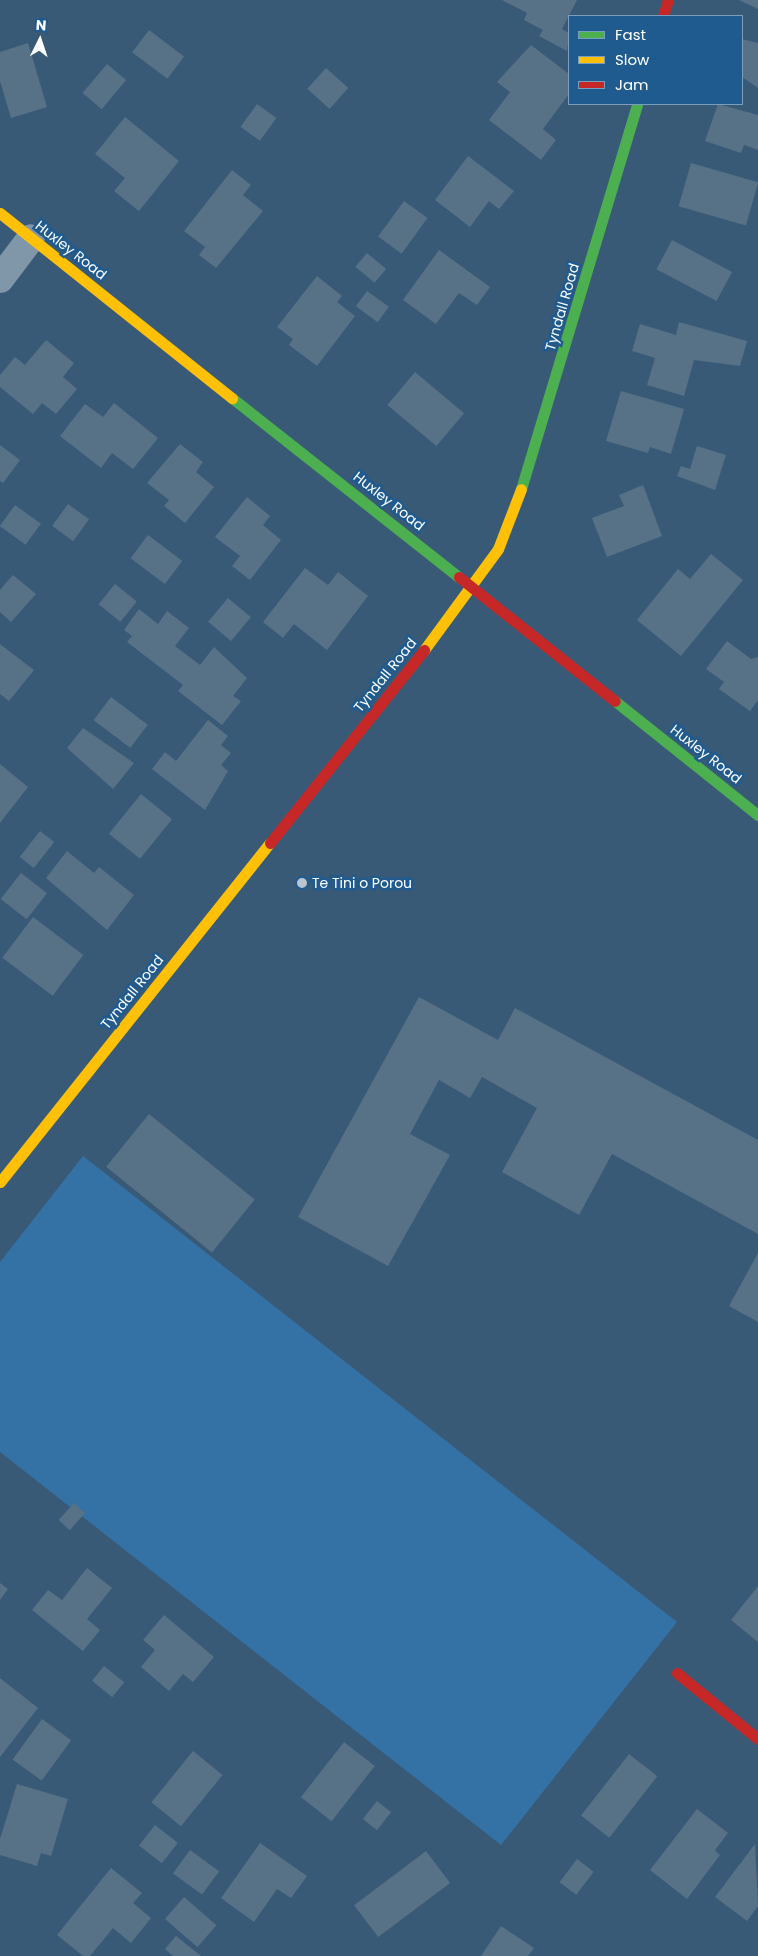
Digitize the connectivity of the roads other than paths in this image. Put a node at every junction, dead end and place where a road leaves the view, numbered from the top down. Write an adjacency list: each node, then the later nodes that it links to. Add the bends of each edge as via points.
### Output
1 (668, 0): 2 (street)
2 (663, 15)
3 (637, 105): 7 (street, Tyndall Road, via 519,501 498,549)
4 (0, 213): 5 (street, Huxley Road)
5 (31, 238): 6 (street); 7 (street, Huxley Road)
6 (0, 279)
7 (472, 588): 8 (street, Huxley Road); 9 (street, Tyndall Road)
8 (758, 815)
9 (0, 1182)
10 (677, 1673): 11 (street)
11 (758, 1739)

